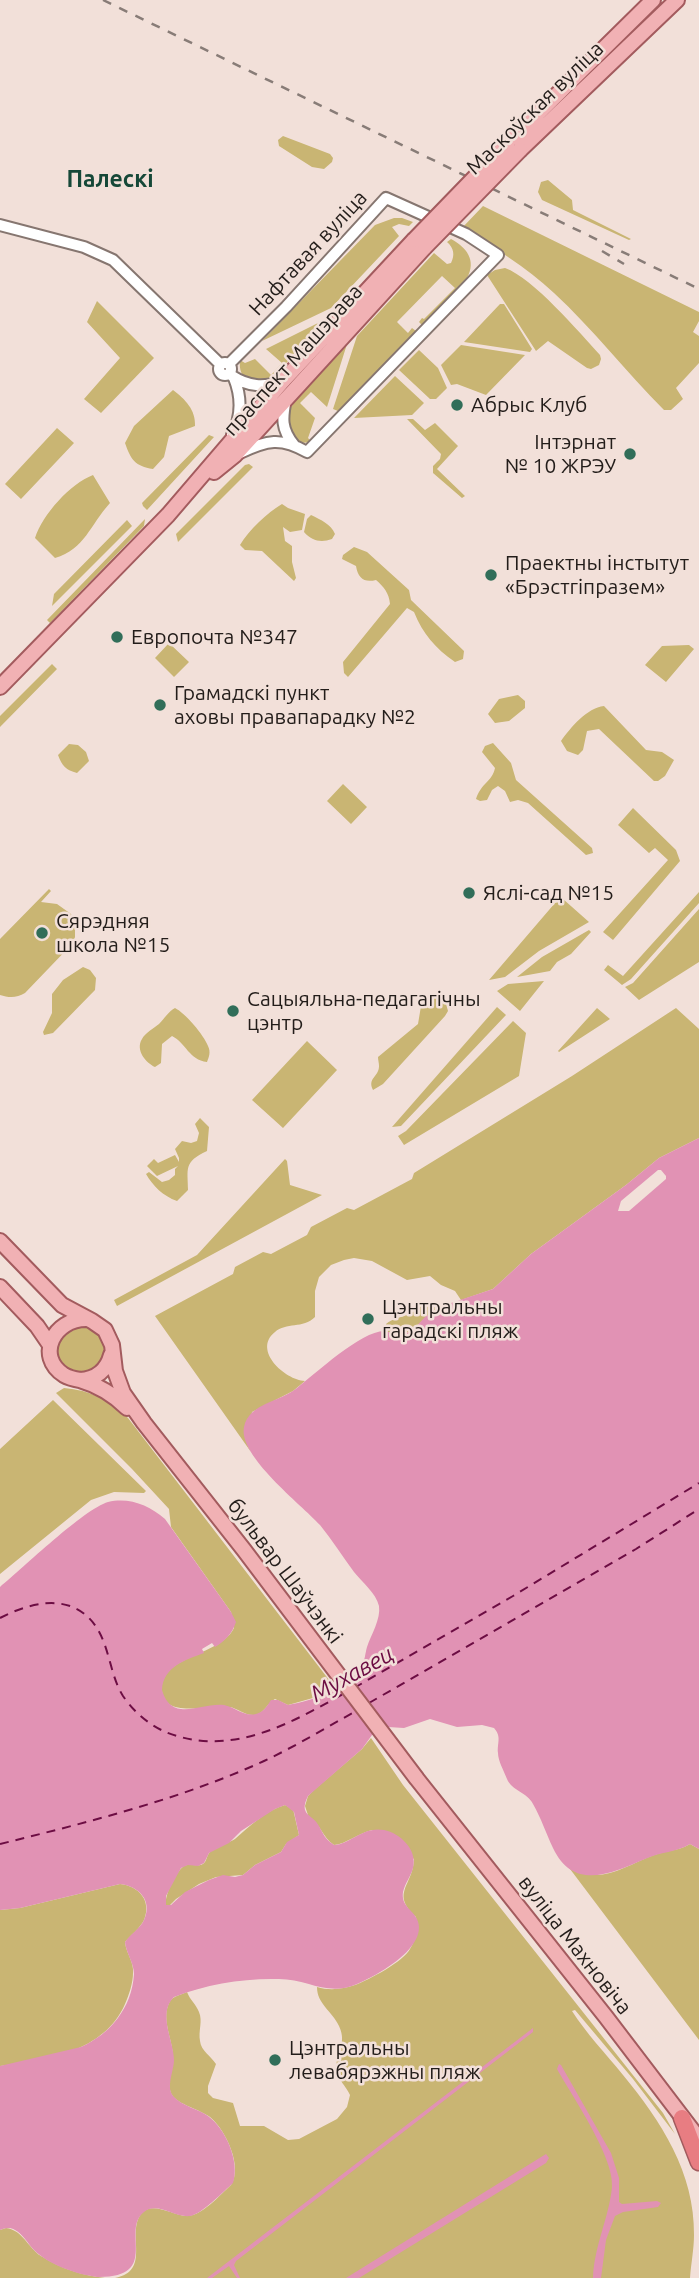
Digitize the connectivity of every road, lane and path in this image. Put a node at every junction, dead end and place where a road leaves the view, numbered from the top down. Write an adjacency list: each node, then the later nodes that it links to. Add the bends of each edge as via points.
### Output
1 (651, 0): 3 (main road, Маскоўская вуліца)
2 (677, 0): 4 (main road, Маскоўская вуліца)
3 (639, 7): 4 (main road, Маскоўская вуліца)
4 (514, 147): 6 (main road, Маскоўская вуліца, bridge)
5 (0, 225): 7 (street, via 85,247 113,260)
6 (420, 244): 8 (main road, праспект Машэрава); 9 (main road, праспект Машэрава)
7 (228, 370): 8 (street, via 254,386); 10 (street, Нафтавая вуліца, via 386,198 466,234 498,255 307,452); 11 (street, via 240,398)
8 (282, 382): 11 (main road, праспект Машэрава)
9 (286, 399): 10 (street, via 282,421); 11 (main road, праспект Машэрава)
10 (294, 445): 11 (street, via 264,443)
11 (231, 451): 12 (main road, праспект Машэрава)
12 (0, 687)
13 (0, 1241): 15 (main road, бульвар Шаўчэнкі, via 62,1305)
14 (0, 1287): 16 (main road, бульвар Шаўчэнкі)
15 (86, 1319): 16 (main road, via 66,1322); 17 (main road, бульвар Шаўчэнкі, via 105,1330)
16 (50, 1345): 18 (main road, бульвар Шаўчэнкі, via 57,1369)
17 (112, 1353): 18 (main road, via 101,1373); 19 (main road, бульвар Шаўчэнкі, via 123,1394)
18 (80, 1380): 19 (main road, бульвар Шаўчэнкі, via 118,1399)
19 (144, 1423): 20 (main road, бульвар Шаўчэнкі)
20 (416, 1779): 21 (main road, вуліца Махновіча)
21 (682, 2118): 22 (main road, вуліца Махновіча); 23 (highway)
22 (699, 2139)
23 (699, 2162)

